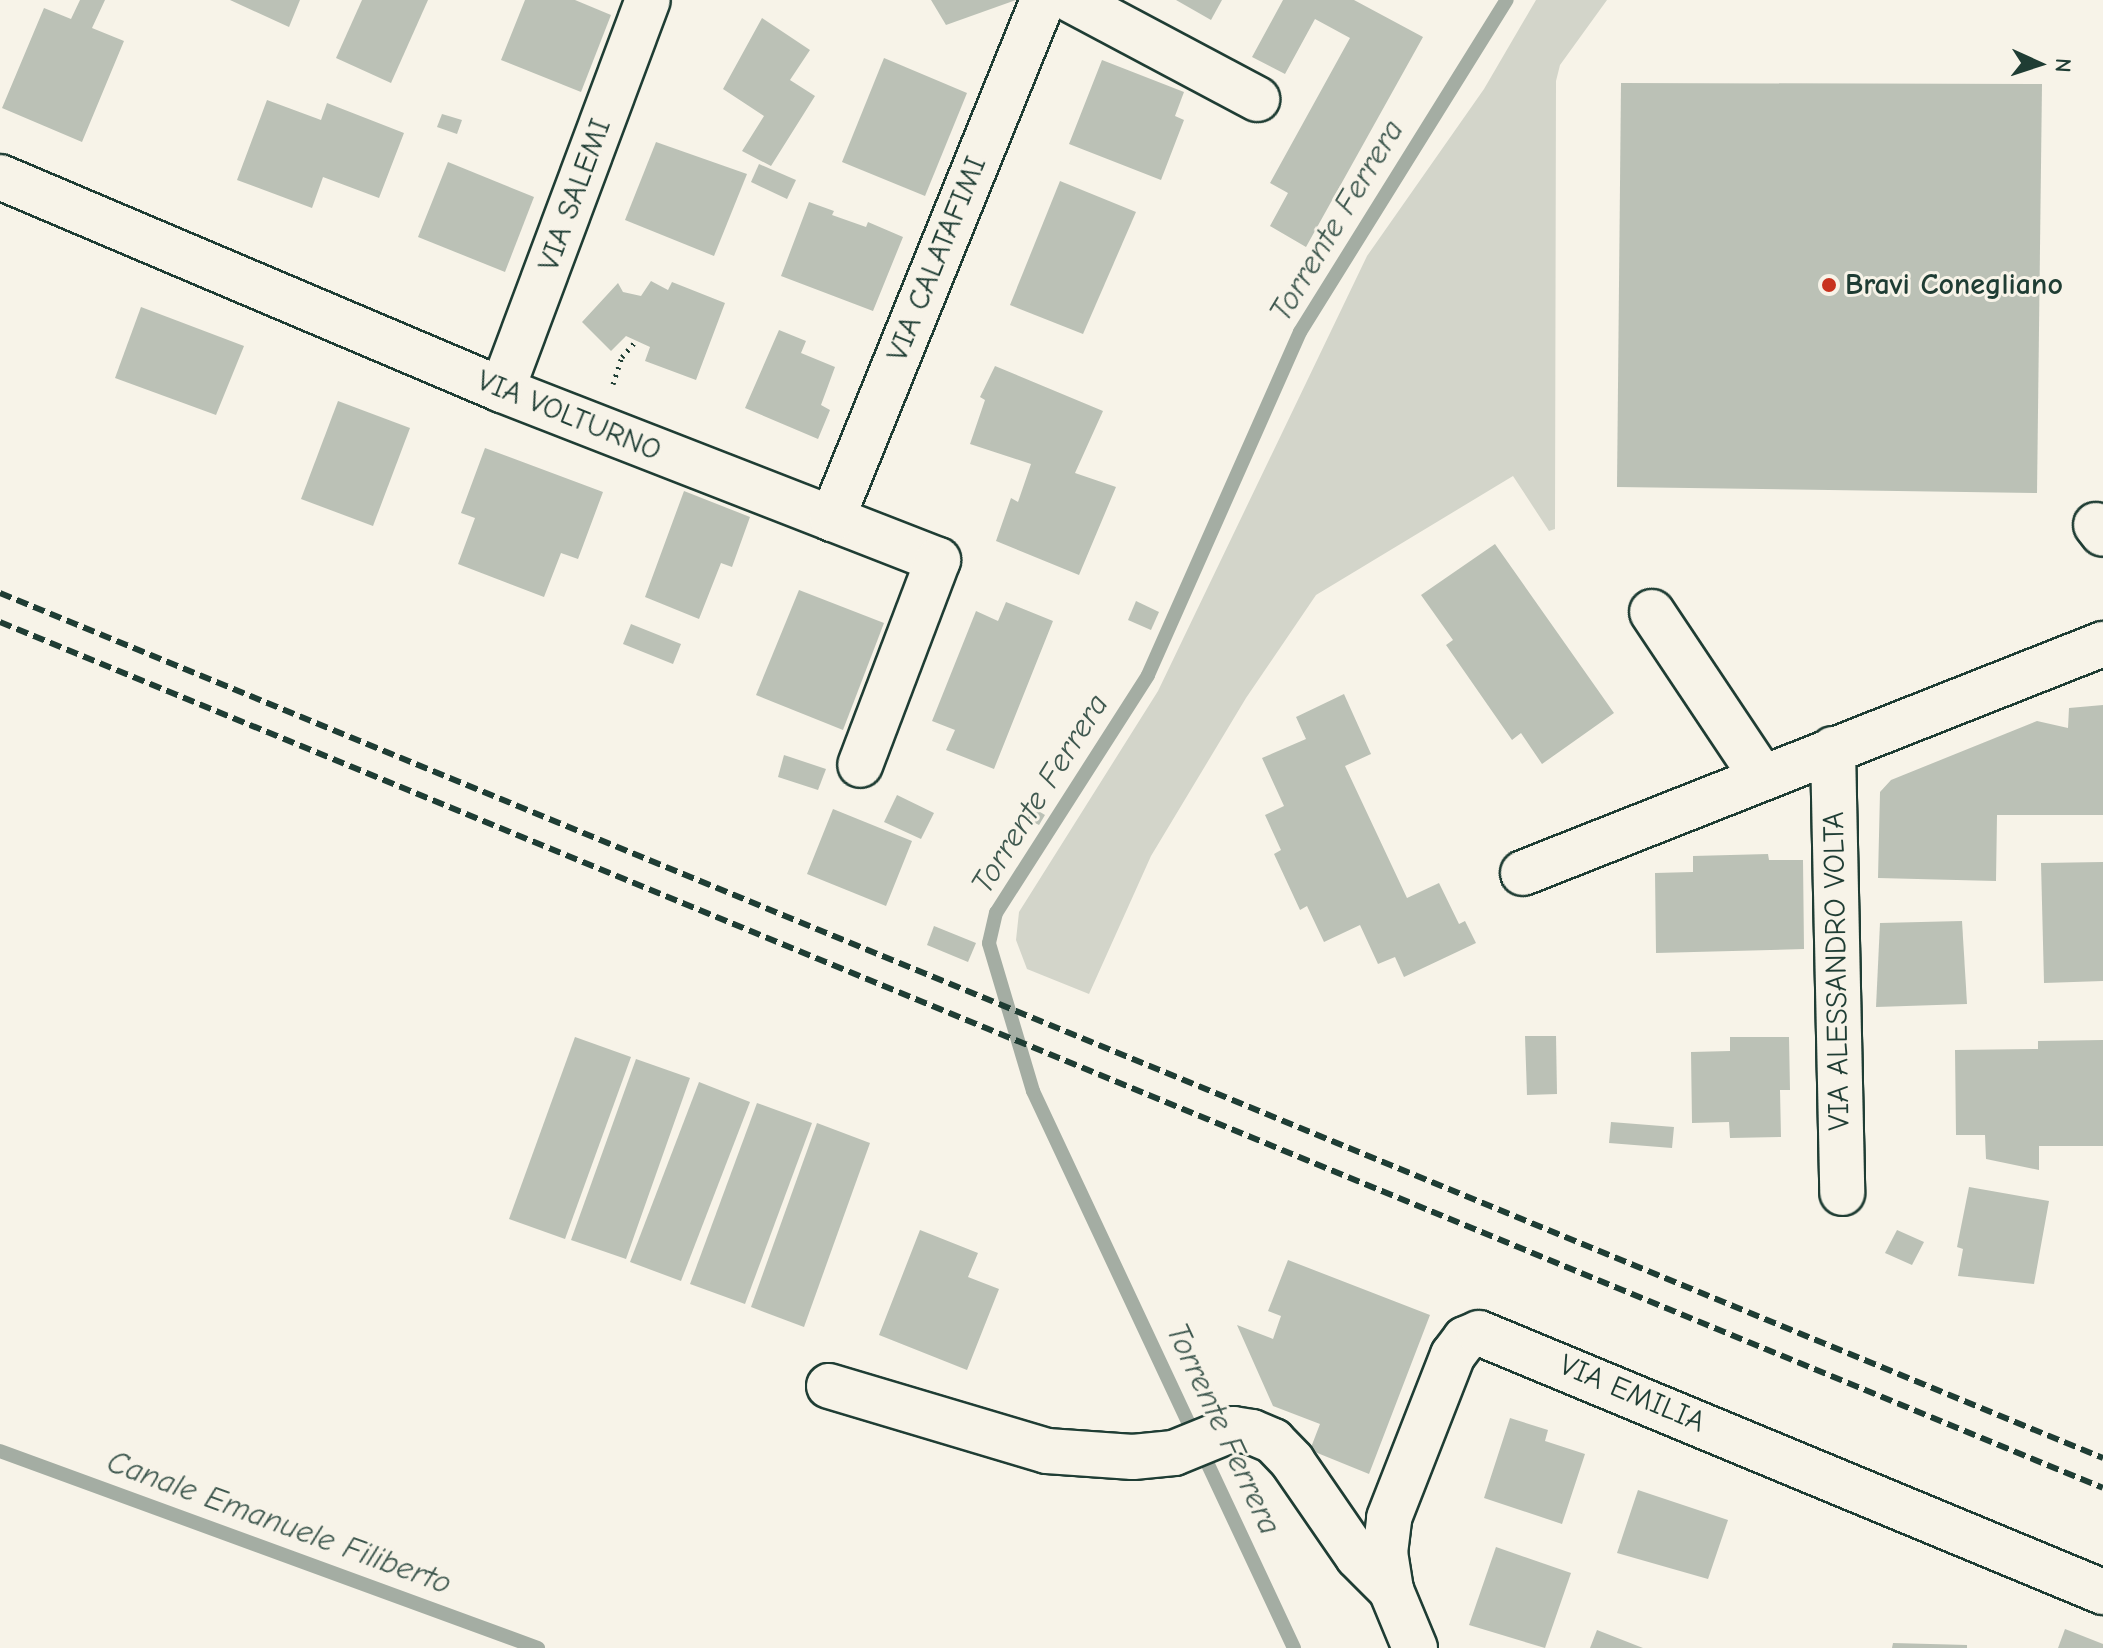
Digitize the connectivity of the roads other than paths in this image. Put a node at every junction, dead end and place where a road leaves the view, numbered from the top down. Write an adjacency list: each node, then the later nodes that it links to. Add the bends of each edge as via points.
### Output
1 (648, 0): 6 (street, VIA SALEMI)
2 (1043, 0): 7 (street, VIA CALATAFIMI)
3 (1071, 0): 4 (street)
4 (1257, 99)
5 (0, 177): 6 (street, VIA VOLTURNO)
6 (502, 390): 7 (street, VIA VOLTURNO)
7 (832, 519): 11 (street, VIA VOLTURNO, via 938,560)
8 (1652, 612): 12 (street)
9 (2103, 644): 10 (street)
10 (1833, 749): 12 (street); 14 (street, VIA ALESSANDRO VOLTA)
11 (860, 765)
12 (1762, 777): 13 (street)
13 (1523, 873)
14 (1842, 1193)
15 (829, 1386): 16 (street, via 1047,1451 1133,1457 1174,1453 1233,1429 1252,1432 1283,1451 1358,1557)
16 (1391, 1590): 17 (street, VIA EMILIA, via 1385,1553 1389,1518 1453,1355 1465,1339 1479,1333); 18 (street, VIA EMILIA)
17 (2103, 1592)
18 (1415, 1648)

